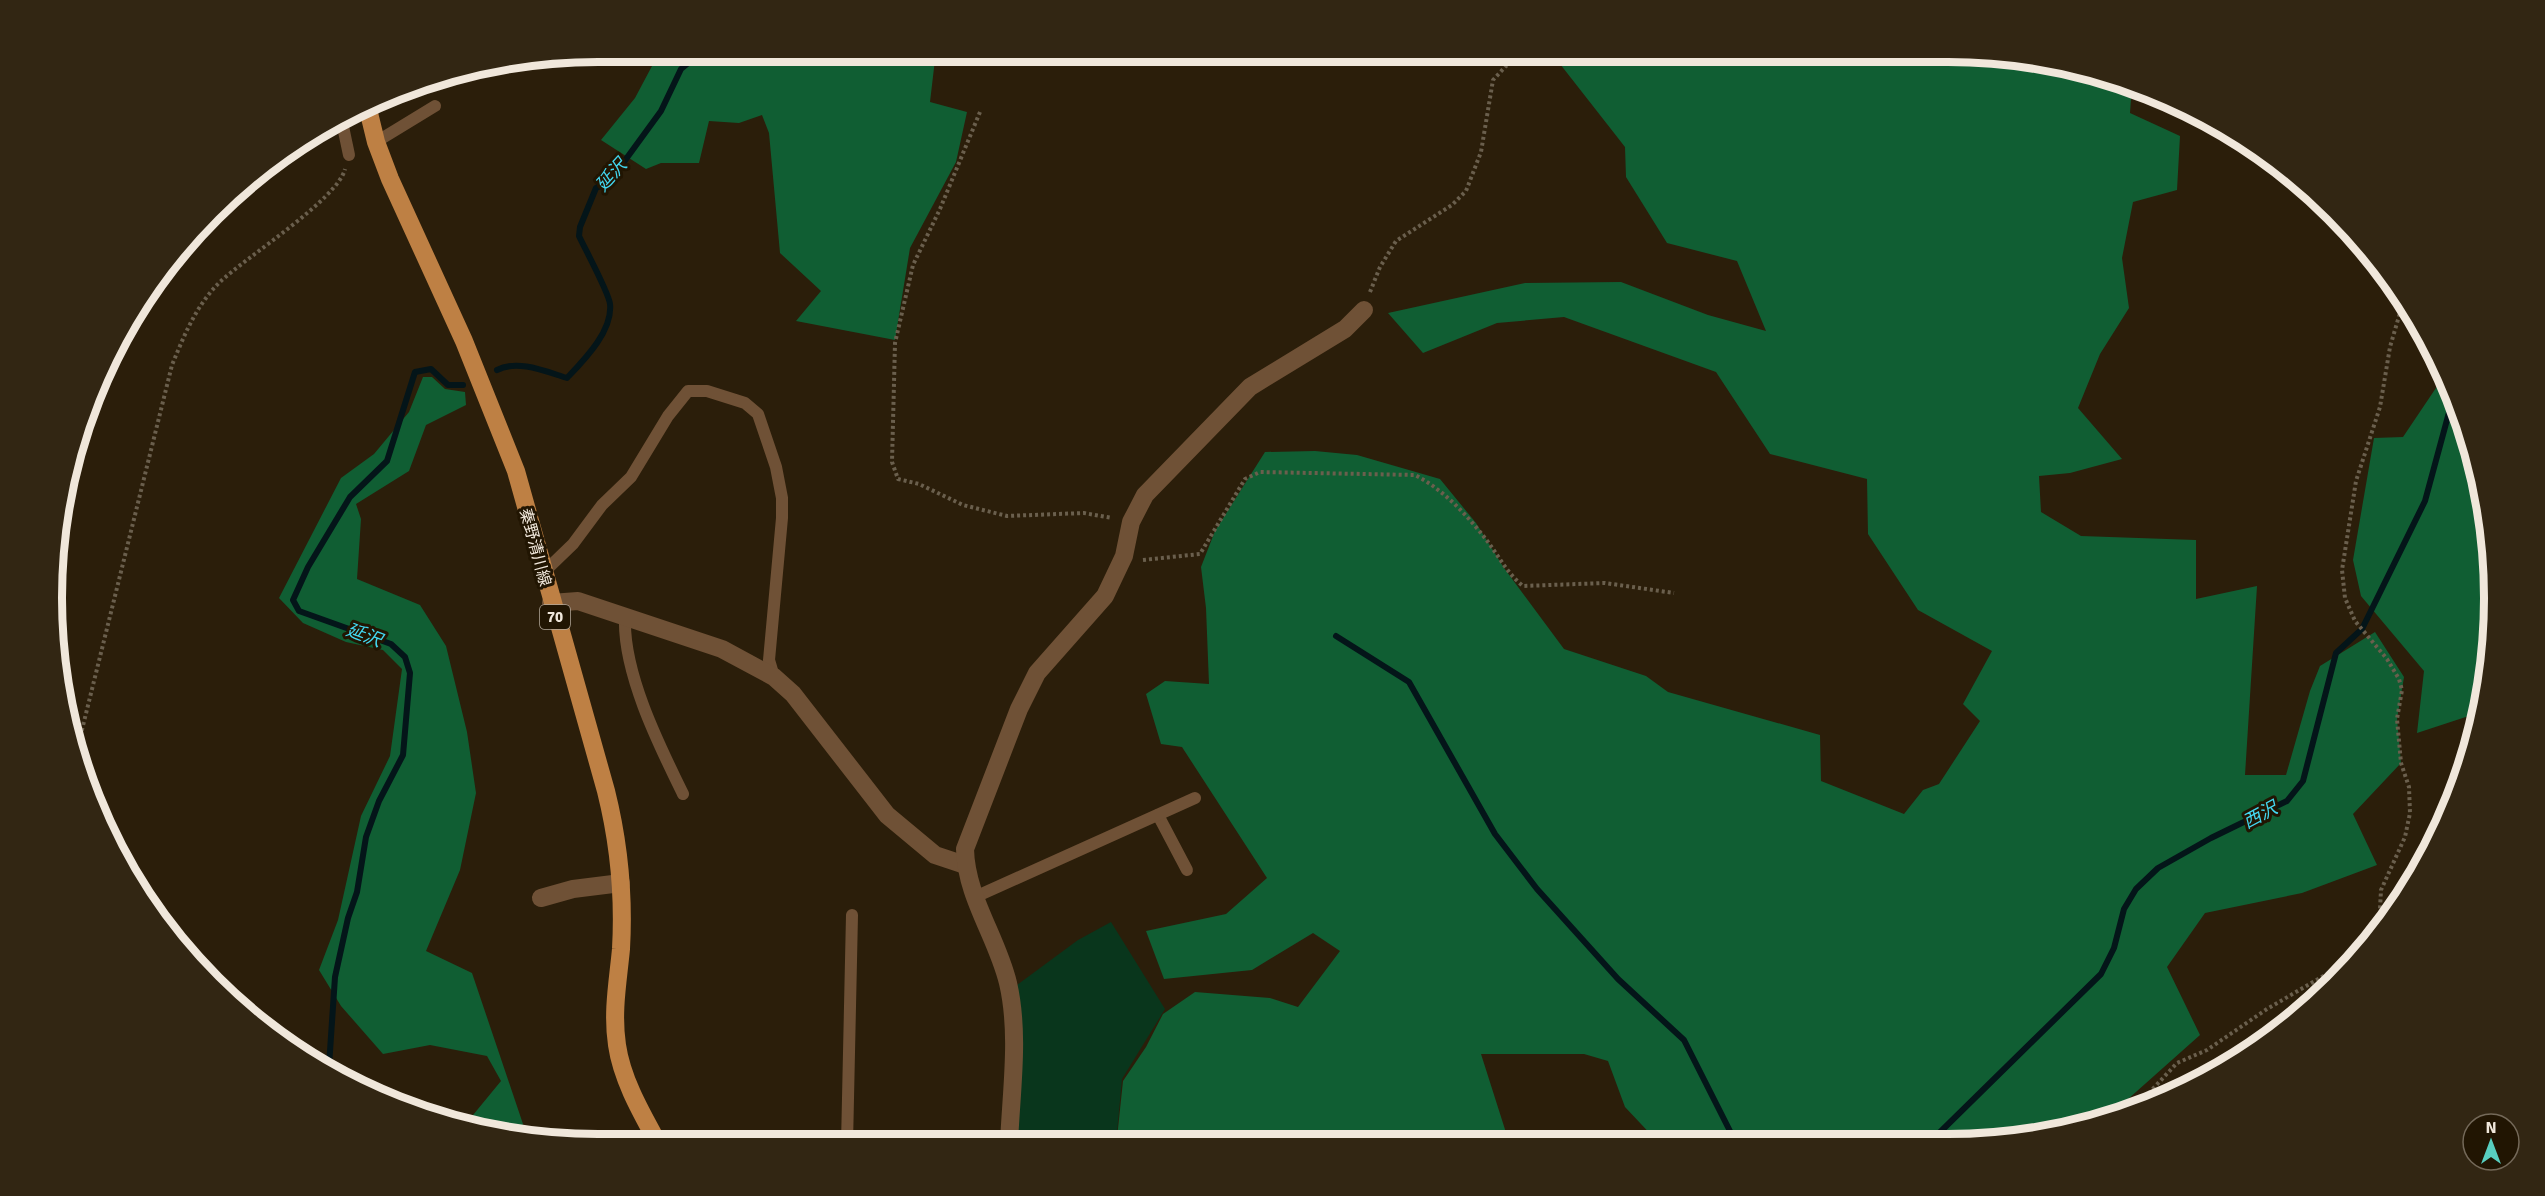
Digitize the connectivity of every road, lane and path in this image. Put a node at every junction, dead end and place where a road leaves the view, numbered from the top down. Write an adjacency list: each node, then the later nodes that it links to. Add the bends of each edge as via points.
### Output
1 (1513, 62): 8 (path, via 1493,80 1481,152 1466,191 1452,205 1396,241 1380,267)
2 (435, 106): 6 (lane)
3 (980, 112): 10 (path, via 914,265 895,343 892,462 898,478 963,505 1007,516 1084,513)
4 (369, 113): 6 (main road, 秦野清川線 / 70)
5 (343, 126): 7 (lane)
6 (376, 142): 12 (main road, 秦野清川線 / 70, via 495,417 516,471)
7 (349, 155): 17 (path, via 344,176 320,201 219,283 192,318 172,365)
8 (1364, 310): 10 (street, via 1345,329 1250,387 1145,495)
9 (2400, 312): 26 (path, via 2380,407 2356,481 2342,570 2345,598 2355,621 2387,659 2402,690 2397,719 2410,813 2381,890)
10 (1131, 522): 11 (street)
11 (1124, 556): 13 (path, via 1145,560 1200,554 1245,478 1260,472 1415,475 1431,483 1460,510 1523,586 1605,583); 21 (street, via 1105,596 1037,673 1019,709 965,849)
12 (544, 572): 14 (main road, 秦野清川線 / 70); 16 (lane, via 631,477 688,391 706,391 745,403 758,414 782,498 769,660)
13 (1674, 593)
14 (551, 603): 15 (street, via 578,601); 23 (main road, 秦野清川線 / 70, via 606,791)
15 (625, 618): 16 (street, via 722,649); 18 (lane, via 624,635 648,721)
16 (774, 677): 21 (street, via 793,694 887,814 934,855)
17 (80, 737)
18 (683, 794)
19 (1195, 798): 20 (lane)
20 (1158, 815): 22 (lane); 24 (lane)
21 (965, 865): 24 (street)
22 (1187, 870)
23 (621, 883): 25 (street); 30 (main road, 秦野清川線 / 70, via 621,948 614,1025 628,1083)
24 (975, 897): 32 (street, via 1008,982 1014,1025)
25 (541, 898)
26 (2381, 913)
27 (852, 915): 31 (lane)
28 (2332, 971): 29 (path, via 2207,1050 2177,1063)
29 (2144, 1097)
30 (654, 1134)
31 (847, 1134)
32 (1009, 1134)

